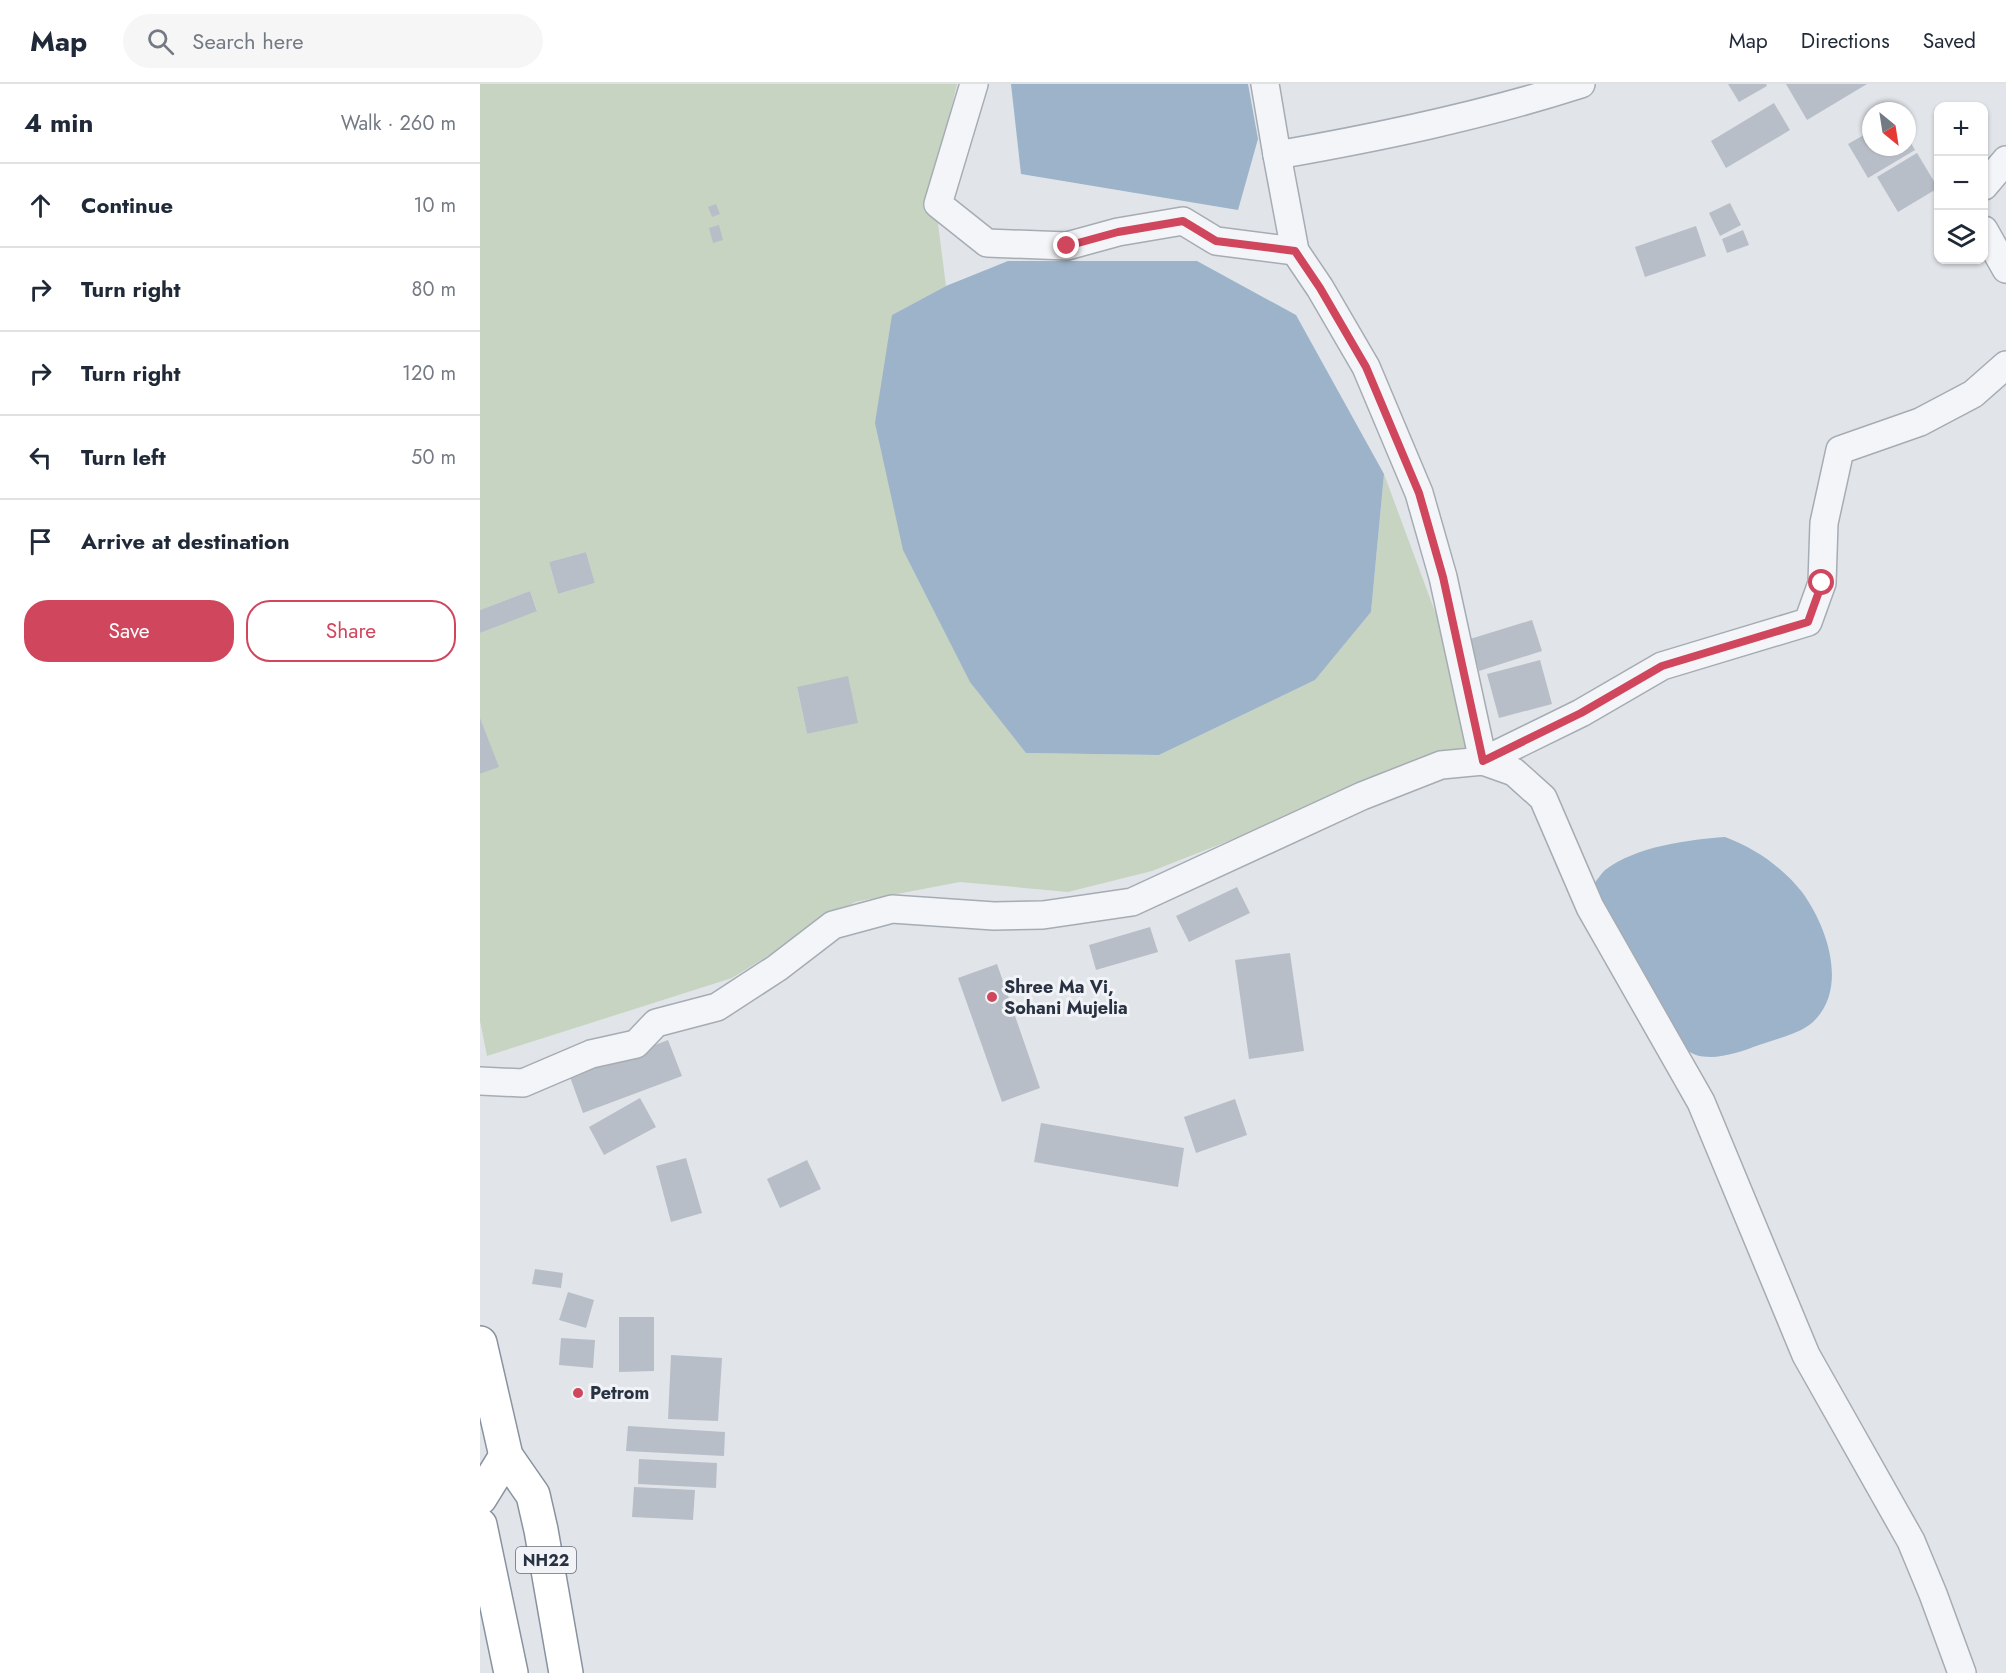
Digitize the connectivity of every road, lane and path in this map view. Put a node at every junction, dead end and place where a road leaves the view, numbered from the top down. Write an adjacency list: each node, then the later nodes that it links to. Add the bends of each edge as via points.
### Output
1 (974, 84): 8 (street, via 938,204 987,243 1067,246 1183,221 1216,241)
2 (1265, 84): 4 (street)
3 (1581, 84): 4 (street, via 1513,106)
4 (1277, 155): 8 (street)
5 (2006, 160): 6 (street)
6 (1988, 180)
7 (1988, 238): 9 (street)
8 (1295, 251): 11 (street, via 1366,367 1419,493 1443,577)
9 (2006, 269)
10 (2006, 365): 11 (street, via 1973,394 1920,422 1840,450 1824,523 1822,583 1808,622 1662,666 1581,713)
11 (1483, 761): 12 (street, via 1441,765 1362,796 1132,902 1043,915 892,909 833,925 717,1007 656,1023 636,1044 591,1054 523,1083); 19 (street, via 1514,772 1543,798 1590,908 1701,1102 1806,1355 1911,1541)
12 (480, 1081)
13 (480, 1343): 14 (highway, NH22)
14 (506, 1456): 15 (highway); 18 (highway, NH22, via 533,1495)
15 (480, 1498)
16 (480, 1525): 17 (highway, NH22)
17 (511, 1673)
18 (566, 1673)
19 (1962, 1673)

